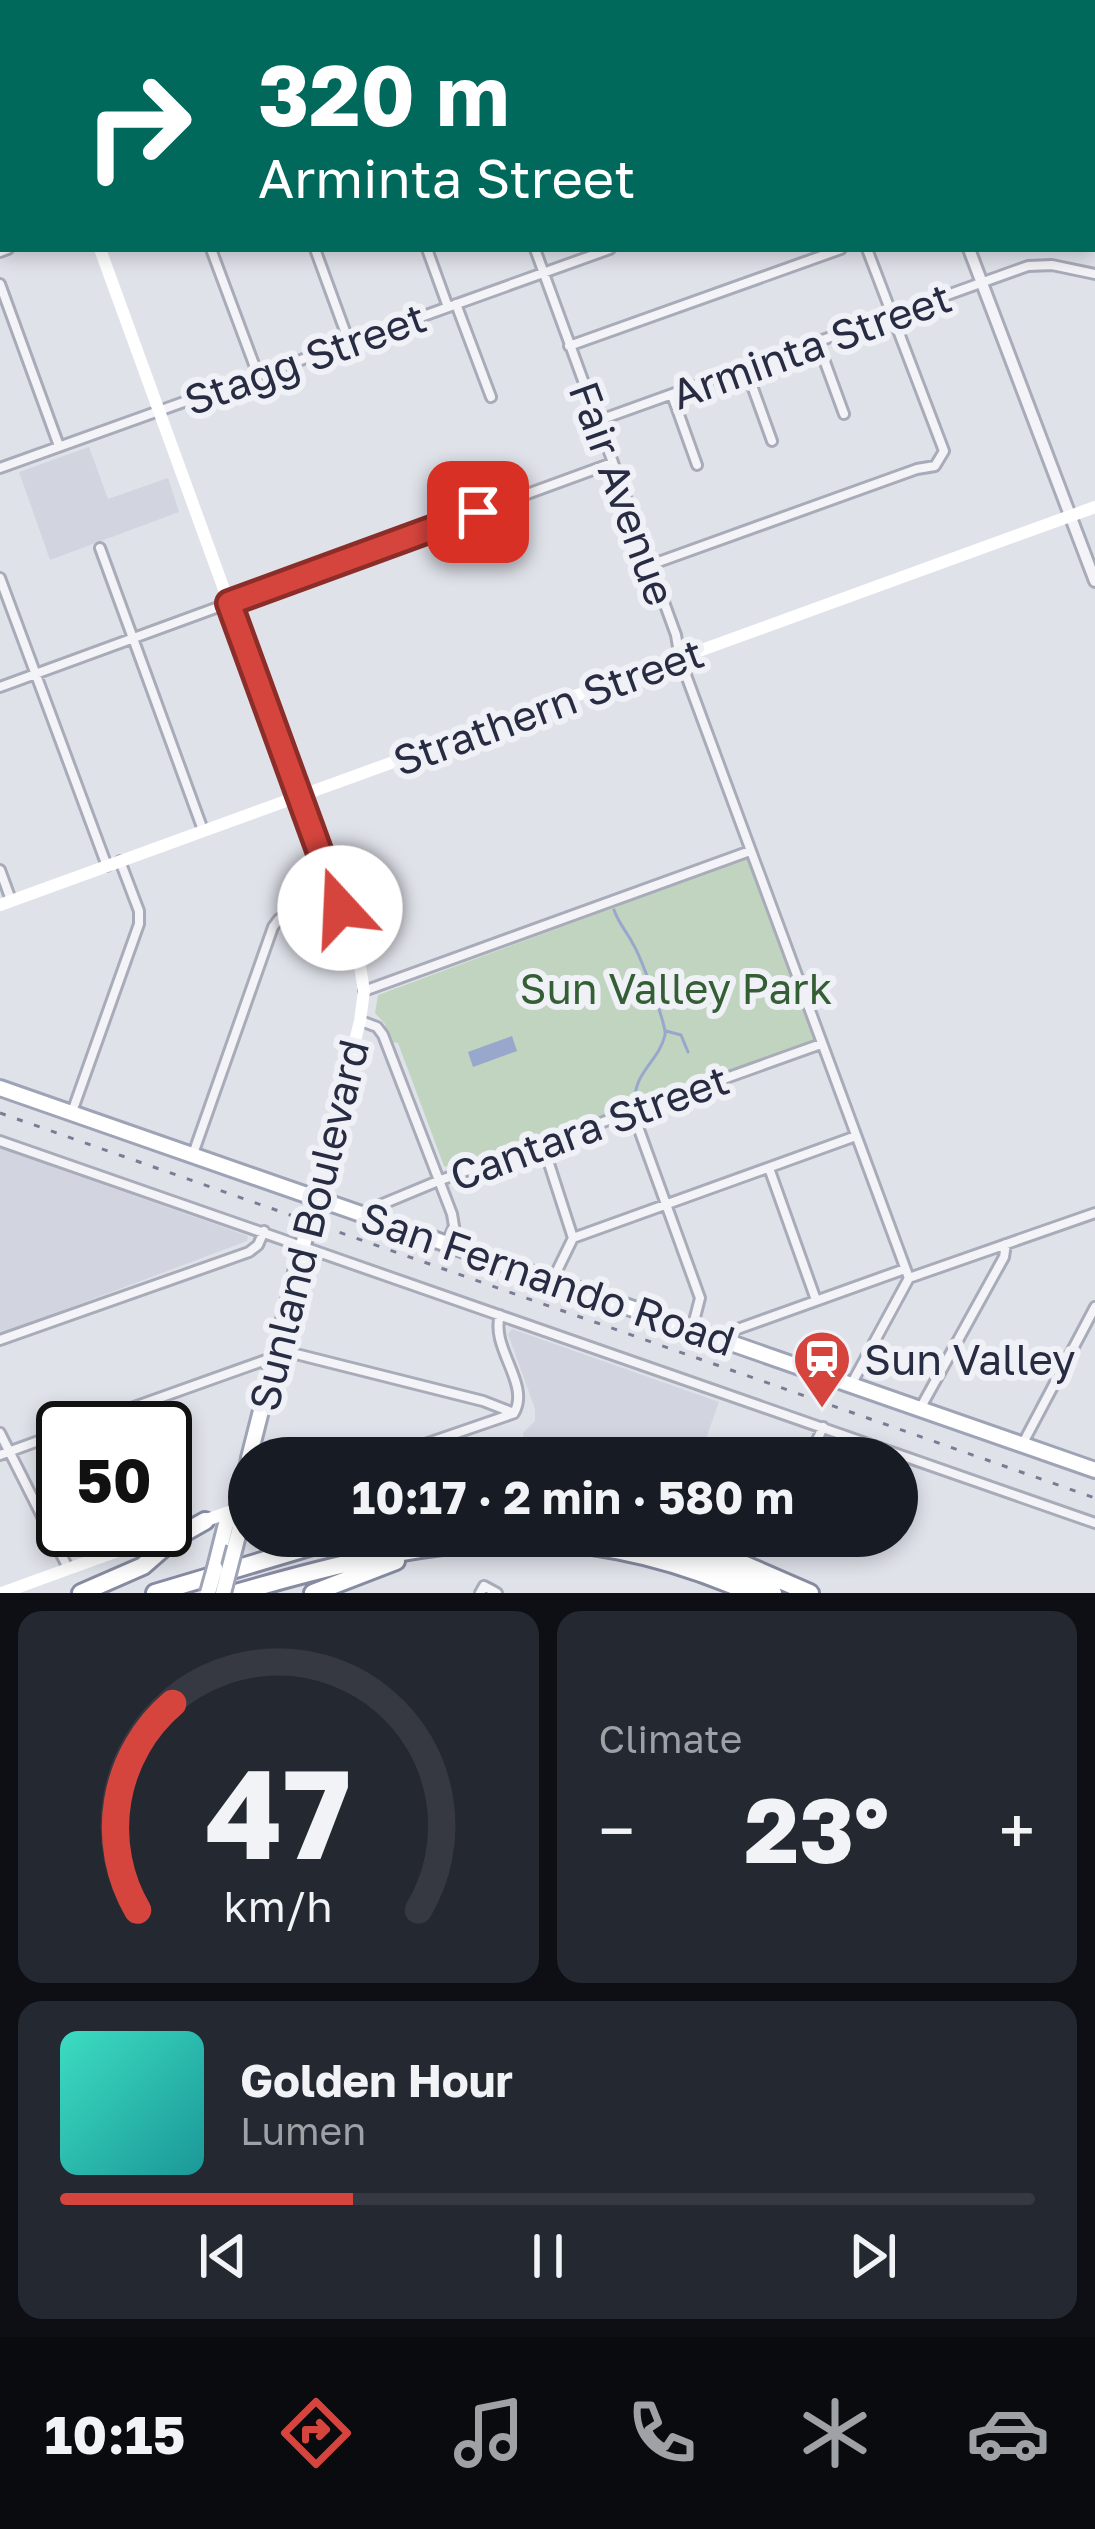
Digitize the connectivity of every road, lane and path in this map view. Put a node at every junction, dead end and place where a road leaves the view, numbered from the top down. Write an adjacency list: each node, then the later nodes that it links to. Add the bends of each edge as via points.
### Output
1 (101, 252): 23 (main road)
2 (213, 252): 20 (street)
3 (316, 252): 16 (street)
4 (428, 252): 14 (street)
5 (536, 252): 10 (street, Fair Avenue)
6 (602, 252): 10 (street, Stagg Street)
7 (833, 252): 18 (street)
8 (868, 252): 15 (street)
9 (970, 252): 12 (street)
10 (544, 273): 14 (street, Stagg Street); 18 (street, Fair Avenue)
11 (1095, 274): 12 (street, Arminta Street, via 1042,264)
12 (982, 283): 15 (street, Arminta Street); 32 (street)
13 (0, 284): 27 (street)
14 (452, 305): 16 (street, Stagg Street); 22 (street)
15 (891, 316): 17 (street, Arminta Street); 34 (street, via 940,441 935,466)
16 (349, 342): 20 (street, Stagg Street)
17 (818, 343): 19 (street, Arminta Street); 24 (street)
18 (569, 346): 25 (street, Fair Avenue)
19 (746, 369): 21 (street, Arminta Street); 26 (street)
20 (258, 375): 23 (street, Stagg Street)
21 (672, 395): 25 (street, Arminta Street); 29 (street)
22 (491, 397)
23 (159, 411): 27 (street, Stagg Street); 37 (main road)
24 (844, 414)
25 (597, 421): 28 (street, Fair Avenue)
26 (772, 441)
27 (59, 446): 30 (street, Stagg Street)
28 (612, 463): 34 (street, Fair Avenue); 37 (street)
29 (697, 465)
30 (0, 468)
31 (1095, 507): 32 (main road, Strathern Street)
32 (1070, 516): 36 (street); 39 (main road, Strathern Street)
33 (100, 548): 38 (street)
34 (650, 565): 39 (street, Fair Avenue)
35 (0, 578): 40 (street)
36 (1095, 581)
37 (229, 603): 38 (street); 42 (main road)
38 (134, 638): 40 (street); 43 (street)
39 (680, 658): 42 (main road, Strathern Street); 44 (street, Fair Avenue)
40 (36, 674): 41 (street); 45 (street)
41 (0, 687)
42 (300, 796): 43 (main road, Strathern Street); 47 (main road)
43 (203, 830): 45 (main road, Strathern Street)
44 (750, 851): 49 (street); 51 (street, Fair Avenue)
45 (113, 863): 48 (main road, Strathern Street); 53 (street, via 139,923)
46 (0, 870): 48 (street)
47 (337, 898): 49 (main road); 58 (street, via 273,927)
48 (6, 903)
49 (364, 991): 50 (main road, Sunland Boulevard)
50 (360, 1021): 60 (street, via 383,1034); 61 (main road, Sunland Boulevard)
51 (821, 1043): 54 (street, Cantara Street); 55 (street, Fair Avenue)
52 (0, 1088): 53 (main road, San Fernando Road)
53 (72, 1113): 58 (main road, San Fernando Road)
54 (633, 1113): 57 (street, Cantara Street); 62 (street)
55 (856, 1136): 59 (street); 70 (street, Fair Avenue)
56 (0, 1141): 65 (street, San Fernando Road)
57 (543, 1145): 60 (street, Cantara Street); 66 (street)
58 (193, 1155): 61 (main road, San Fernando Road)
59 (769, 1168): 62 (street); 72 (street)
60 (438, 1180): 63 (street, Cantara Street); 67 (street, via 453,1219)
61 (315, 1198): 63 (main road, San Fernando Road); 68 (main road, Sunland Boulevard)
62 (666, 1204): 66 (street); 75 (street, via 700,1298)
63 (359, 1214): 67 (main road, San Fernando Road)
64 (1095, 1214): 69 (street)
65 (264, 1232): 68 (street, San Fernando Road); 77 (street, via 249,1252)
66 (573, 1238): 71 (street)
67 (447, 1243): 71 (main road, San Fernando Road)
68 (302, 1244): 74 (street, San Fernando Road); 78 (main road, Sunland Boulevard)
69 (1006, 1244): 70 (street); 81 (street)
70 (907, 1274): 72 (street); 79 (street)
71 (553, 1280): 75 (main road, San Fernando Road)
72 (816, 1300): 76 (street)
73 (1095, 1307): 89 (street)
74 (500, 1315): 82 (street, via 498,1335 519,1396); 83 (street, San Fernando Road)
75 (692, 1329): 76 (main road, San Fernando Road)
76 (722, 1339): 79 (main road, San Fernando Road)
77 (0, 1340)
78 (275, 1355): 80 (street); 82 (street, via 322,1359); 85 (main road, Sunland Boulevard)
79 (851, 1384): 81 (main road, San Fernando Road)
80 (149, 1401)
81 (920, 1409): 89 (main road, San Fernando Road)
82 (514, 1413): 86 (street)
83 (823, 1427): 87 (street); 95 (street, San Fernando Road)
84 (0, 1433): 90 (street)
85 (254, 1437)
86 (445, 1437)
87 (818, 1437)
88 (36, 1442): 90 (street)
89 (1022, 1444): 91 (main road, San Fernando Road)
90 (5, 1453): 104 (street)
91 (1095, 1471)
92 (228, 1513): 93 (main road)
93 (205, 1521): 104 (main road); 107 (highway, via 143,1566)
94 (228, 1522): 109 (main road, Sunland Boulevard, bridge)
95 (1095, 1523)
96 (232, 1557): 110 (main road, Sunland Boulevard, bridge)
97 (276, 1557): 108 (highway)
98 (362, 1557): 111 (highway)
99 (410, 1557): 112 (highway)
100 (642, 1557): 114 (highway)
101 (675, 1557): 115 (highway)
102 (692, 1557): 116 (highway)
103 (727, 1557): 117 (highway)
104 (68, 1568): 106 (main road)
105 (482, 1590): 113 (street)
106 (2, 1593)
107 (81, 1593)
108 (155, 1593)
109 (208, 1593)
110 (223, 1593)
111 (236, 1593)
112 (313, 1593)
113 (497, 1593)
114 (751, 1593)
115 (773, 1593)
116 (783, 1593)
117 (811, 1593)

